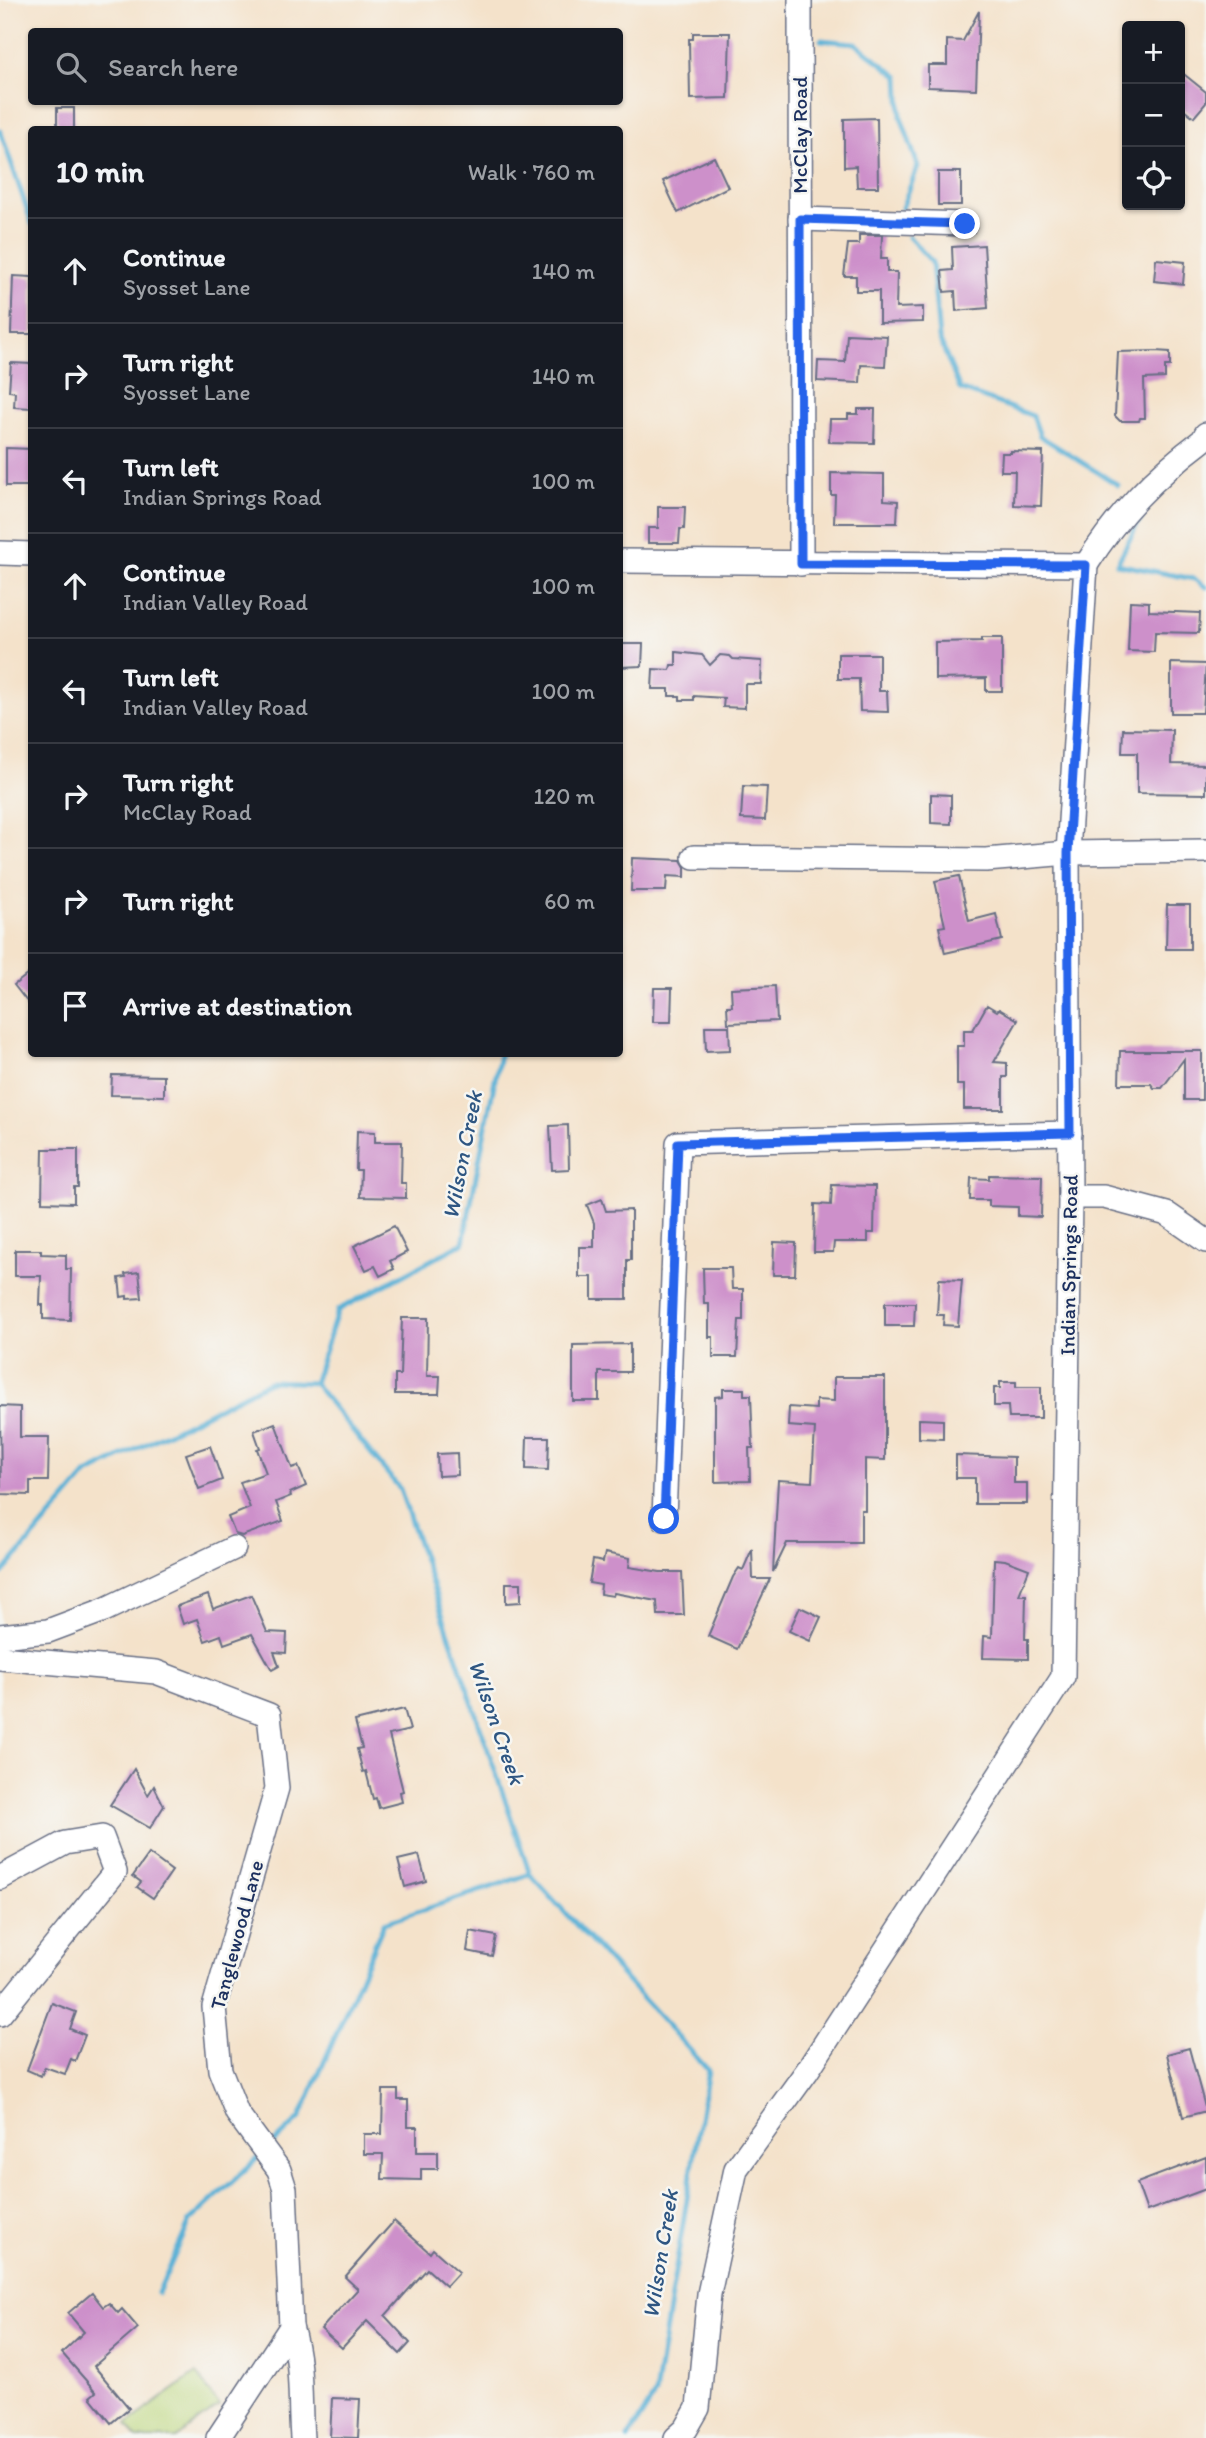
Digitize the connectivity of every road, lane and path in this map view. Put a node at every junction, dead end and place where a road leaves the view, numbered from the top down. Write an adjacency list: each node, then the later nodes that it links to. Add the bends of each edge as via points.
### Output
1 (800, 0): 2 (street, McClay Road)
2 (800, 219): 3 (street); 8 (street, McClay Road)
3 (965, 224)
4 (1206, 435): 9 (street, via 1136,498)
5 (0, 553): 6 (street)
6 (28, 554)
7 (623, 561): 8 (street)
8 (801, 564): 9 (street)
9 (1086, 565): 11 (street, Indian Springs Road)
10 (1206, 852): 11 (street)
11 (1068, 853): 12 (street, via 986,860); 13 (street, Indian Springs Road)
12 (694, 857)
13 (1070, 1133): 14 (street, Indian Springs Road); 16 (street, via 678,1143)
14 (1070, 1197): 15 (street, via 1104,1197 1167,1214); 25 (street, Indian Springs Road, via 1063,1676 807,2071 736,2169 709,2294 698,2408)
15 (1206, 1241)
16 (664, 1519)
17 (234, 1548): 18 (street, via 104,1610 48,1631)
18 (0, 1636)
19 (0, 1658): 22 (street, Tanglewood Lane, via 156,1672 269,1715 277,1788 214,2007 220,2070 237,2113 279,2171 285,2189)
20 (0, 1878): 21 (street, via 65,1843 102,1837 115,1872)
21 (0, 2014)
22 (291, 2327): 23 (street); 24 (street, Tanglewood Lane, via 302,2382)
23 (218, 2438)
24 (302, 2438)
25 (676, 2438)

